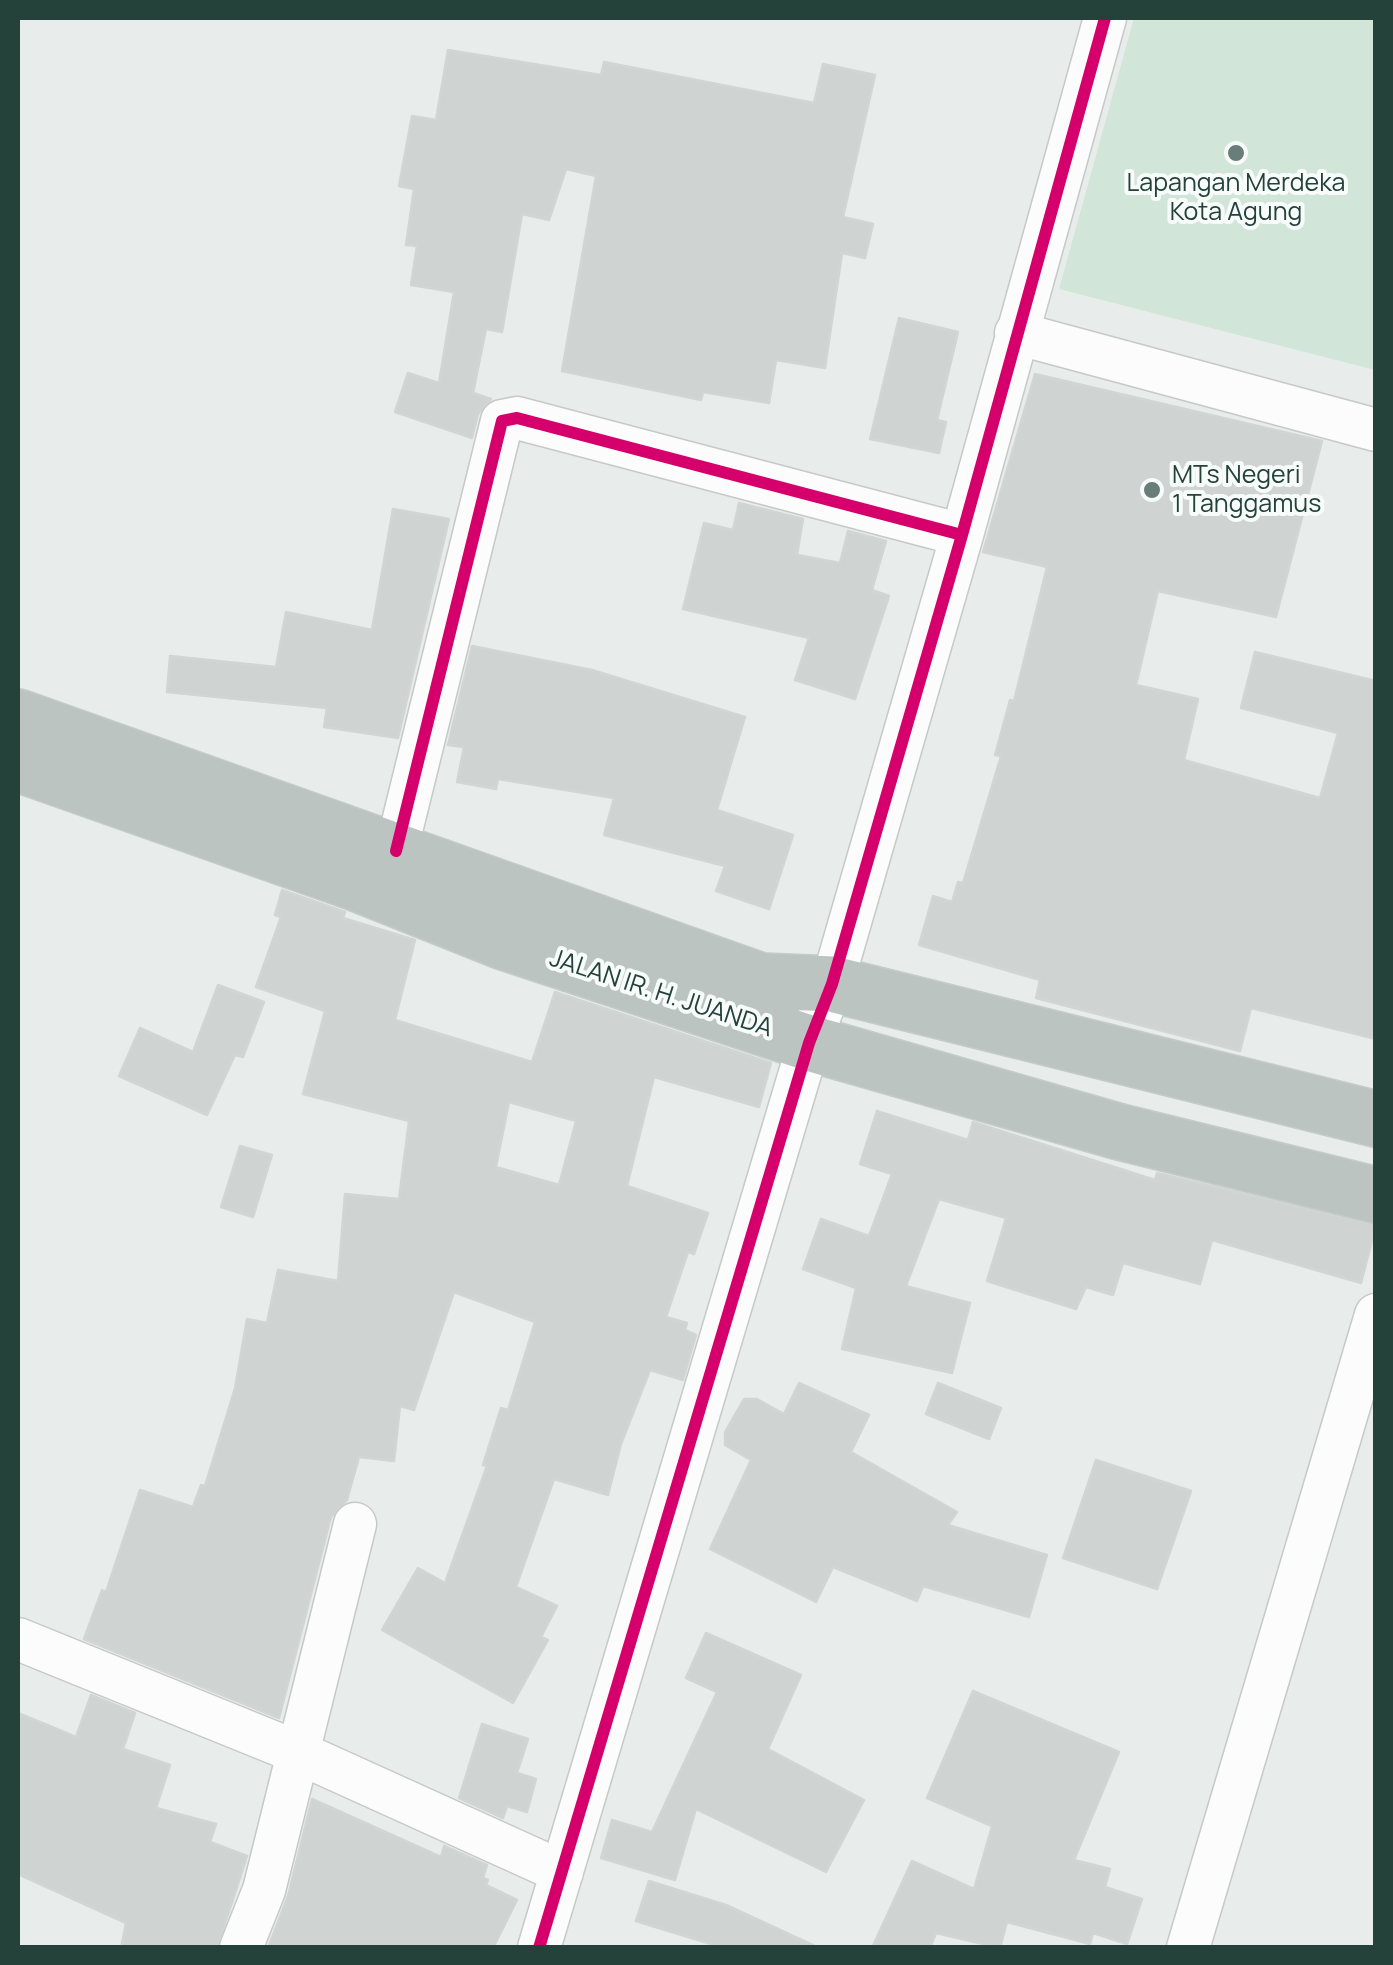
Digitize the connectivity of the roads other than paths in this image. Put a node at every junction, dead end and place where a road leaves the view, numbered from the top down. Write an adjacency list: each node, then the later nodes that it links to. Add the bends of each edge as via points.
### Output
1 (1105, 18): 2 (street)
2 (1016, 333): 3 (street); 4 (street)
3 (1376, 430)
4 (962, 535): 7 (street, via 517,418 502,420); 8 (street)
5 (18, 717): 7 (highway, JALAN IR. H. JUANDA)
6 (18, 764): 9 (highway, JALAN IR. H. JUANDA, via 504,942)
7 (396, 851): 8 (highway, JALAN IR. H. JUANDA, via 760,981)
8 (832, 984): 9 (street); 10 (highway, JALAN IR. H. JUANDA)
9 (809, 1043): 11 (highway, JALAN IR. H. JUANDA, via 1084,1122); 16 (street)
10 (1376, 1119)
11 (1376, 1195)
12 (1376, 1315): 19 (street)
13 (355, 1524): 15 (street)
14 (18, 1639): 15 (street)
15 (297, 1752): 16 (street); 17 (street, via 264,1890)
16 (562, 1872): 18 (street)
17 (241, 1948)
18 (539, 1948)
19 (1188, 1948)

